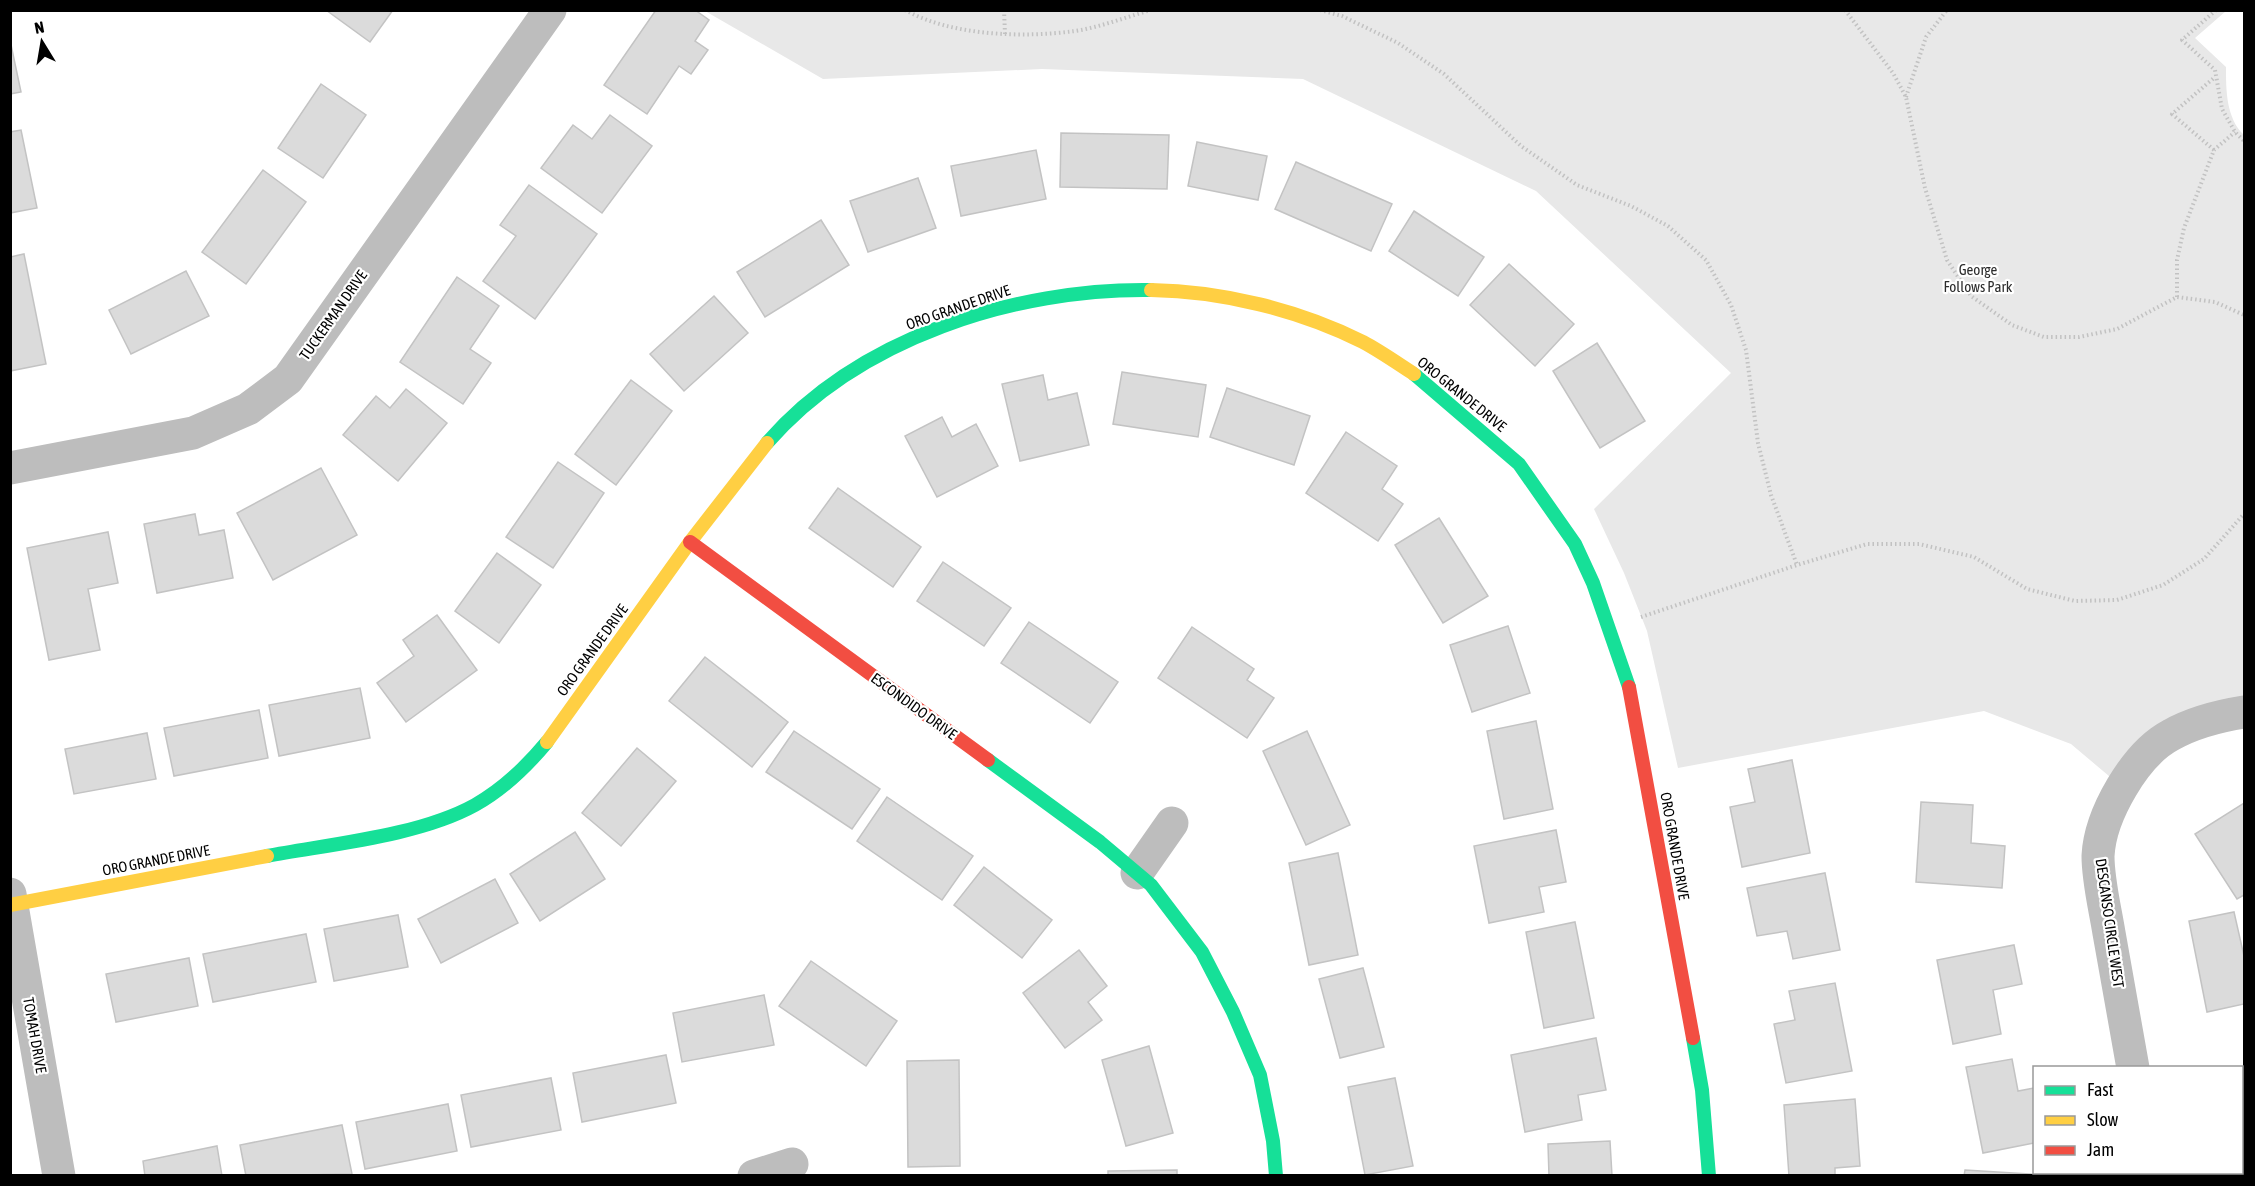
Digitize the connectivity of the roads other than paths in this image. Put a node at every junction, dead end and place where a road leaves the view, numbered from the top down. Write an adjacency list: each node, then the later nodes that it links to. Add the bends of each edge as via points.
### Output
1 (550, 10): 2 (street, TUCKERMAN DRIVE, via 288,379 248,409 194,433)
2 (10, 468)
3 (690, 542): 6 (street, ESCONDIDO DRIVE); 7 (street, ORO GRANDE DRIVE, via 545,744 509,781 475,805 429,824 373,836); 13 (street, ORO GRANDE DRIVE, via 769,441 833,382 902,344 965,318 1030,299 1105,289 1174,290 1236,299 1304,318 1363,342 1424,380 1519,464 1575,544 1593,583 1629,686 1702,1090)
4 (2244, 712): 8 (street, DESCANSO CIRCLE WEST, via 2210,718 2169,735 2145,755 2105,819 2098,856 2102,892)
5 (1172, 823): 6 (street)
6 (1137, 873): 12 (street, ESCONDIDO DRIVE, via 1151,885 1202,952 1233,1012 1260,1075)
7 (11, 901): 10 (street, TOMAH DRIVE)
8 (2133, 1066)
9 (792, 1164): 11 (street)
10 (59, 1176)
11 (754, 1176)
12 (1276, 1176)
13 (1709, 1176)

